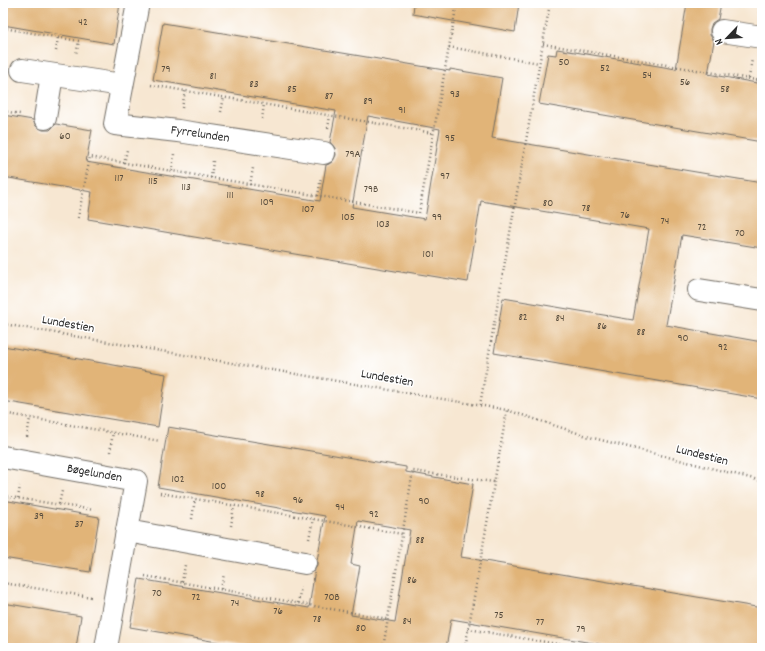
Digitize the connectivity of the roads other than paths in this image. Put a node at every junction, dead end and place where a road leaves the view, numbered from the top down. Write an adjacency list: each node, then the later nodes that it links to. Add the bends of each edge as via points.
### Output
1 (138, 3): 6 (street, Fyrrelunden)
2 (722, 31): 3 (street)
3 (762, 37)
4 (22, 70): 5 (street)
5 (62, 76): 6 (street); 7 (street)
6 (122, 85): 8 (street, Fyrrelunden, via 114,124)
7 (45, 118)
8 (324, 153)
9 (699, 290): 10 (street)
10 (762, 300)
11 (3, 457): 12 (street, Bøgelunden, via 136,481)
12 (127, 531): 13 (street); 14 (street, Bøgelunden)
13 (305, 563)
14 (106, 648)

